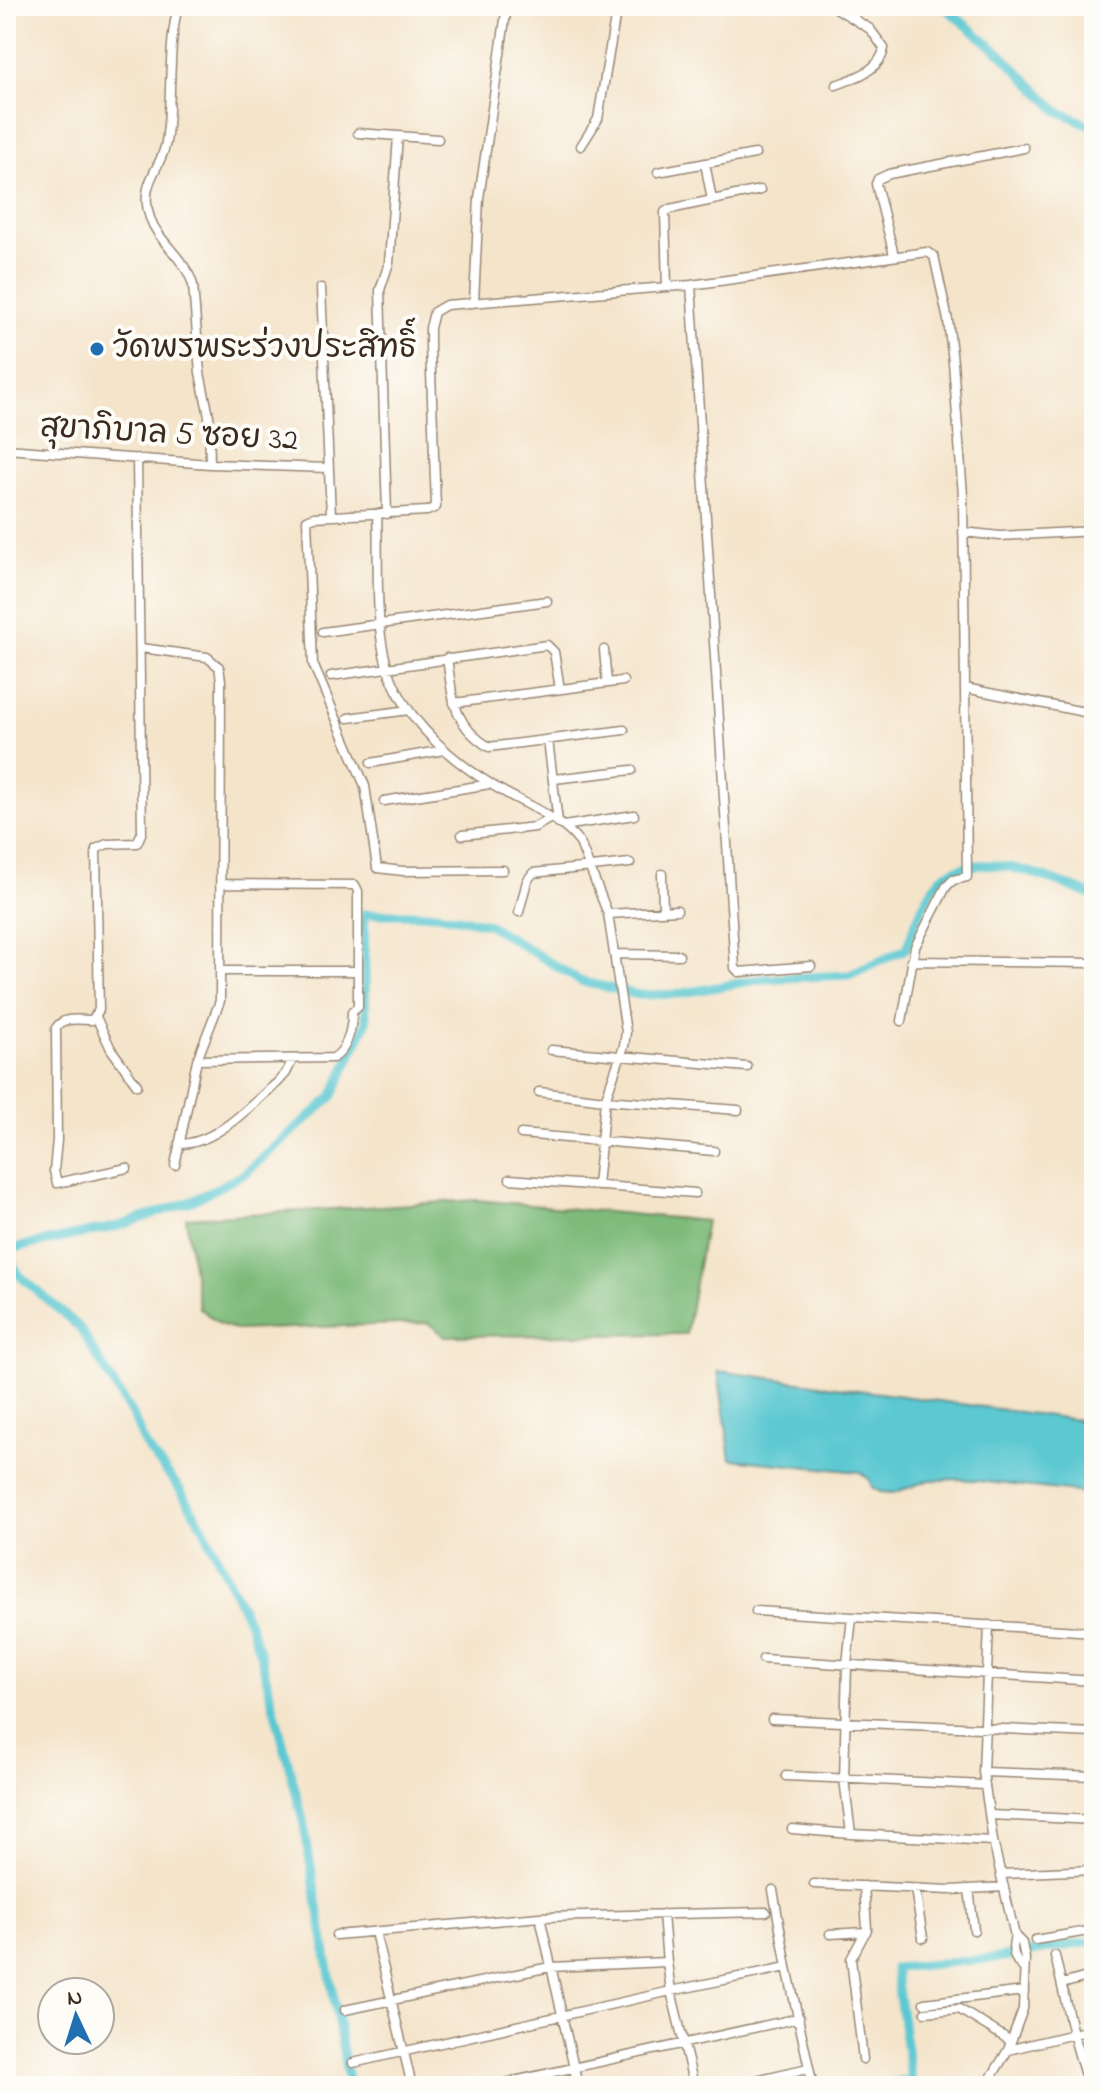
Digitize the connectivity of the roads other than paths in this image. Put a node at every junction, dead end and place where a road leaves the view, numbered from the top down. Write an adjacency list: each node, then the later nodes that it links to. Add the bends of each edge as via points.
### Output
1 (178, 6): 25 (street, via 166,145 151,174 147,206 193,285)
2 (507, 6): 22 (street, via 479,198)
3 (617, 6): 11 (street, via 598,119)
4 (833, 6): 6 (street)
5 (860, 6): 6 (street)
6 (853, 17): 7 (street, via 879,37 884,54 869,70)
7 (836, 85)
8 (358, 133): 9 (street)
9 (398, 136): 10 (street); 27 (street, via 389,263 380,290)
10 (438, 139)
11 (581, 146)
12 (1024, 148): 18 (street, via 878,179)
13 (755, 154): 14 (street)
14 (705, 163): 15 (street); 17 (street)
15 (658, 172)
16 (760, 190): 17 (street)
17 (712, 200): 20 (street, via 665,212)
18 (894, 255): 19 (street); 30 (street, via 927,252 938,266 953,362)
19 (691, 285): 20 (street); 71 (street, via 735,968 750,972)
20 (667, 287): 22 (street)
21 (321, 288): 26 (street)
22 (474, 302): 27 (street, via 446,305 431,318 436,507)
23 (6, 449): 24 (street, สุขาภิบาล 5 ซอย 32)
24 (137, 458): 25 (street, สุขาภิบาล 5 ซอย 32); 34 (street)
25 (210, 464): 26 (street, สุขาภิบาล 5 ซอย 32)
26 (328, 468): 28 (street)
27 (382, 514): 28 (street); 32 (street)
28 (331, 516): 60 (street, via 310,517 306,525 313,664 365,786 377,868)
29 (1094, 531): 30 (street, via 1000,536)
30 (963, 532): 41 (street)
31 (547, 601): 32 (street)
32 (380, 624): 33 (street); 37 (street)
33 (323, 632)
34 (141, 648): 62 (street, via 207,657 219,667); 74 (street, via 142,832 137,843 101,846 95,854)
35 (604, 650): 40 (street)
36 (447, 658): 37 (street); 42 (street, via 550,645); 43 (street)
37 (387, 667): 38 (street); 44 (street)
38 (331, 676)
39 (623, 681): 40 (street)
40 (607, 683): 42 (street)
41 (965, 688): 45 (street); 69 (street, via 967,877 946,887)
42 (560, 689): 43 (street)
43 (454, 703): 48 (street, via 465,728 489,747)
44 (409, 710): 46 (street); 49 (street)
45 (1094, 714)
46 (348, 718)
47 (624, 730): 48 (street)
48 (548, 740): 52 (street)
49 (444, 750): 50 (street); 53 (street)
50 (371, 763)
51 (632, 770): 52 (street)
52 (554, 779): 56 (street)
53 (490, 784): 54 (street); 56 (street)
54 (384, 801)
55 (634, 815): 56 (street)
56 (558, 822): 57 (street); 59 (street, via 580,843)
57 (462, 835)
58 (630, 863): 59 (street)
59 (589, 868): 65 (street, via 533,873); 66 (street)
60 (503, 870)
61 (662, 874): 64 (street)
62 (221, 884): 72 (street); 73 (street, via 355,885)
63 (677, 910): 64 (street)
64 (663, 911): 66 (street)
65 (519, 912)
66 (608, 914): 67 (street)
67 (614, 954): 68 (street); 77 (street, via 626,1032)
68 (679, 955)
69 (911, 961): 70 (street); 75 (street)
70 (1094, 963)
71 (811, 966)
72 (220, 971): 73 (street); 79 (street, via 218,1009)
73 (358, 971): 78 (street, via 358,1007 340,1055)
74 (96, 1017): 81 (street); 90 (street, via 67,1020 56,1028 54,1171 57,1183)
75 (902, 1021)
76 (551, 1050): 77 (street)
77 (620, 1056): 80 (street); 83 (street)
78 (293, 1059): 79 (street); 87 (street, via 278,1082 217,1132 202,1141)
79 (197, 1060): 87 (street)
80 (747, 1067)
81 (137, 1085)
82 (539, 1092): 83 (street)
83 (605, 1100): 84 (street); 86 (street)
84 (738, 1110)
85 (521, 1134): 86 (street)
86 (599, 1141): 88 (street); 92 (street)
87 (179, 1144): 89 (street)
88 (714, 1151)
89 (175, 1165)
90 (127, 1168)
91 (510, 1179): 92 (street)
92 (597, 1186): 93 (street)
93 (695, 1193)
94 (756, 1611): 95 (street)
95 (852, 1617): 96 (street); 99 (street)
96 (989, 1625): 97 (street); 100 (street)
97 (1094, 1632)
98 (763, 1659): 99 (street)
99 (847, 1664): 100 (street); 103 (street)
100 (986, 1674): 101 (street); 104 (street)
101 (1094, 1681)
102 (772, 1719): 103 (street)
103 (846, 1722): 104 (street); 109 (street)
104 (985, 1727): 105 (street); 106 (street)
105 (1094, 1733)
106 (983, 1772): 108 (street); 110 (street)
107 (786, 1776): 109 (street)
108 (1094, 1776)
109 (844, 1779): 110 (street); 114 (street)
110 (985, 1785): 111 (street)
111 (990, 1815): 112 (street); 115 (street)
112 (1094, 1820)
113 (792, 1829): 114 (street)
114 (851, 1834): 115 (street)
115 (993, 1841): 117 (street)
116 (1094, 1870): 117 (street)
117 (1002, 1874): 120 (street)
118 (814, 1884): 119 (street)
119 (864, 1886): 121 (street); 130 (street)
120 (1004, 1887): 122 (street); 142 (street)
121 (915, 1889): 122 (street); 133 (street)
122 (969, 1889): 127 (street)
123 (773, 1890): 138 (street)
124 (766, 1912): 125 (street)
125 (663, 1914): 126 (street); 136 (street)
126 (540, 1917): 129 (street); 137 (street)
127 (974, 1930)
128 (1094, 1930): 134 (street)
129 (375, 1932): 132 (street); 143 (street)
130 (866, 1932): 131 (street); 152 (street, via 851,1959)
131 (830, 1934)
132 (336, 1935)
133 (923, 1938)
134 (1035, 1940)
135 (1055, 1956): 140 (street)
136 (667, 1962): 137 (street); 141 (street)
137 (550, 1967): 143 (street); 145 (street)
138 (787, 1967): 141 (street); 146 (street)
139 (1094, 1975): 140 (street)
140 (1062, 1984): 148 (street)
141 (671, 1991): 145 (street); 149 (street)
142 (1024, 1991): 150 (street); 150 (street, via 924,2008 959,2009)
143 (391, 2000): 144 (street); 151 (street)
144 (345, 2010)
145 (562, 2016): 151 (street); 154 (street)
146 (799, 2018): 149 (street); 155 (street)
147 (1094, 2029): 148 (street)
148 (1073, 2034): 150 (street); 163 (street)
149 (684, 2044): 154 (street); 159 (street)
150 (1010, 2046): 162 (street)
151 (405, 2052): 153 (street); 156 (street)
152 (863, 2059)
153 (353, 2063)
154 (573, 2067): 157 (street); 158 (street)
155 (808, 2068): 160 (street); 161 (street)
156 (412, 2086)
157 (491, 2086)
158 (578, 2086)
159 (694, 2086)
160 (730, 2086)
161 (813, 2086)
162 (986, 2086)
163 (1092, 2086)

